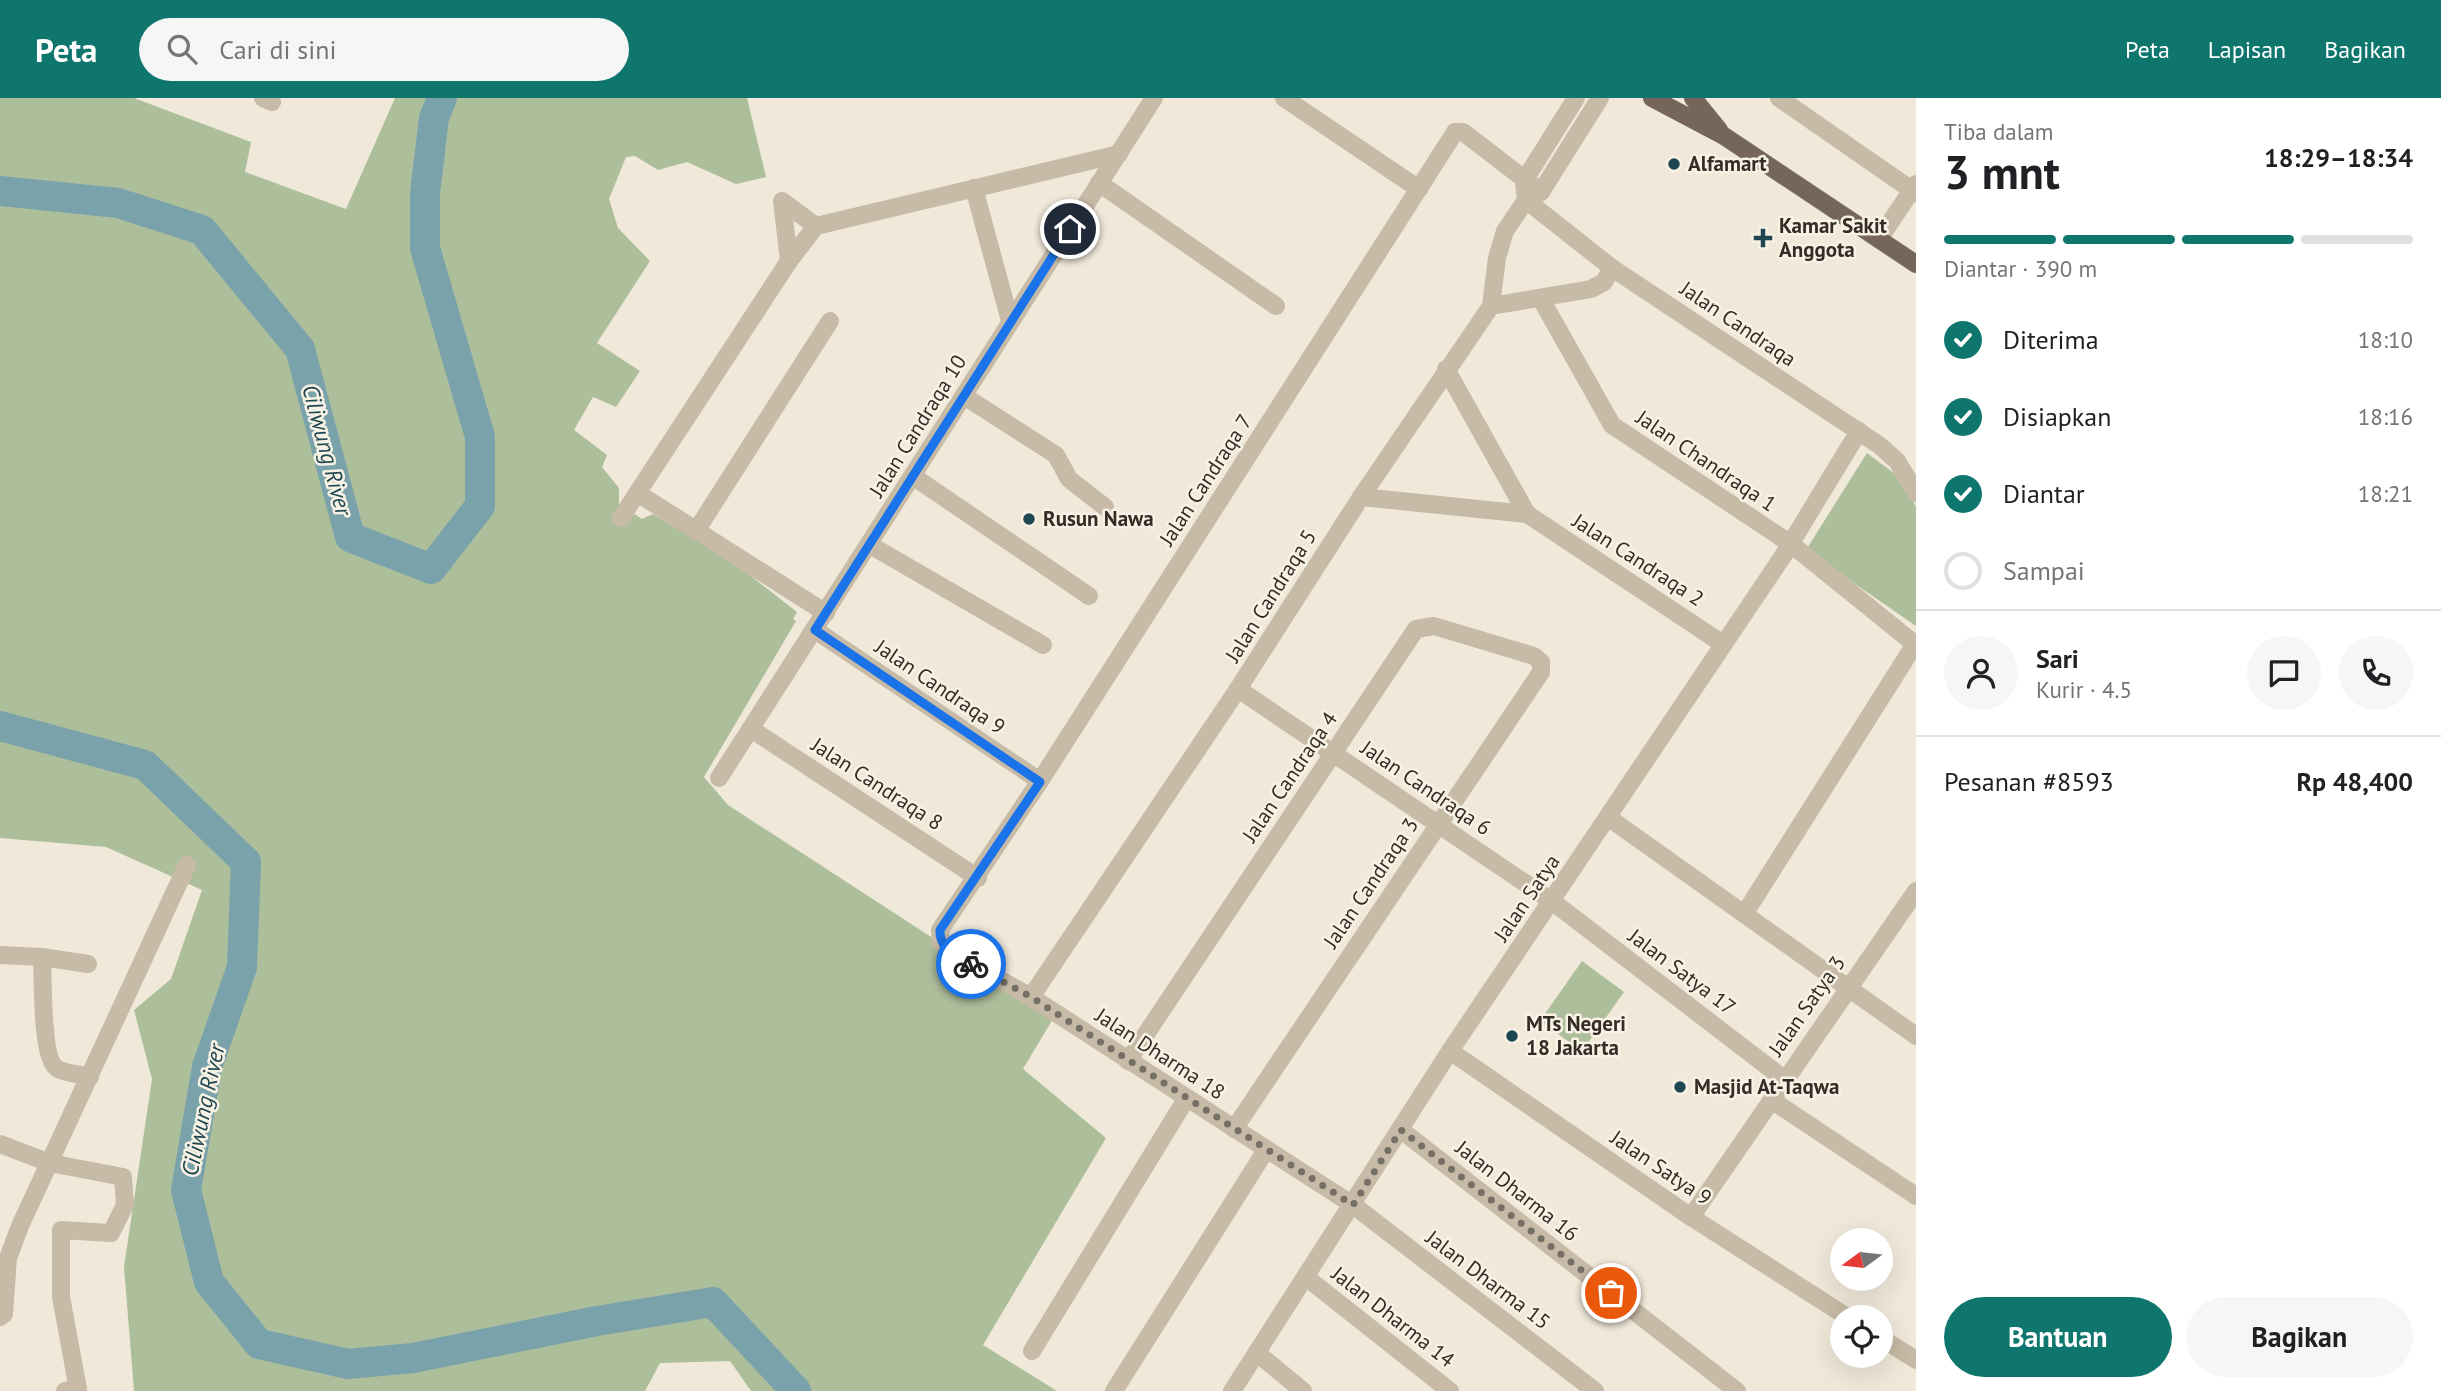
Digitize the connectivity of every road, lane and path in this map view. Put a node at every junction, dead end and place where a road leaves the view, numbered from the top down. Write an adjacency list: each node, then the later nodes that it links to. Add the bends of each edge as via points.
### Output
1 (1154, 98): 9 (street, Jalan Candraqa 10)
2 (1284, 98): 13 (street)
3 (1576, 98): 10 (street)
4 (1600, 98): 15 (street)
5 (1652, 98): 8 (main road)
6 (1693, 98): 8 (main road)
7 (1779, 98): 14 (street)
8 (1724, 136): 17 (main road)
9 (1119, 154): 11 (street, Jalan Candraqa 10); 12 (street)
10 (1524, 181): 13 (street, Jalan Candraqa 7, via 1459,131); 15 (street)
11 (1099, 183): 22 (street); 25 (street, Jalan Candraqa 10)
12 (974, 188): 16 (street); 25 (street)
13 (1419, 189): 50 (street, Jalan Candraqa 7)
14 (1915, 189): 17 (street)
15 (1529, 200): 20 (street, Jalan Candraqa); 23 (street, Jalan Candraqa 5, via 1500,246)
16 (816, 226): 18 (street); 18 (street, via 782,201)
17 (1879, 239): 19 (main road)
18 (789, 261): 31 (street)
19 (1916, 264)
20 (1612, 268): 21 (street, via 1596,287); 28 (street, Jalan Candraqa)
21 (1541, 299): 23 (street); 37 (street, Jalan Chandraqa 1, via 1612,425)
22 (1276, 306)
23 (1491, 306): 26 (street, Jalan Candraqa 5)
24 (830, 321): 36 (street)
25 (1010, 321): 27 (street, Jalan Candraqa 10)
26 (1446, 369): 32 (street, Jalan Candraqa 5); 34 (street, Jalan Candraqa 2)
27 (964, 396): 29 (street, Jalan Candraqa 10); 33 (street, via 1056,455 1069,479)
28 (1859, 431): 30 (street, Jalan Candraqa, via 1897,461); 37 (street, Jalan Satya)
29 (914, 477): 38 (street, Jalan Candraqa 10); 39 (street)
30 (1916, 493)
31 (639, 494): 35 (street); 36 (street)
32 (1361, 497): 34 (street, Jalan Candraqa 2); 46 (street, Jalan Candraqa 5)
33 (1105, 507)
34 (1527, 514): 42 (street, Jalan Candraqa 2)
35 (621, 517)
36 (696, 531): 40 (street)
37 (1791, 544): 42 (street, Jalan Satya); 43 (street, Jalan Chandraqa 1)
38 (870, 545): 40 (street, Jalan Candraqa 10); 44 (street)
39 (1089, 596)
40 (826, 612): 41 (street, Jalan Candraqa 10)
41 (815, 630): 47 (street, Jalan Candraqa 10); 50 (street, Jalan Candraqa 9)
42 (1723, 644): 51 (street, Jalan Satya)
43 (1916, 644): 57 (street)
44 (1043, 645)
45 (1541, 662): 48 (street, Jalan Candraqa 4, via 1534,656 1424,625 1416,629); 52 (street, Jalan Candraqa 3, via 1541,672)
46 (1238, 689): 48 (street, Jalan Candraqa 6); 63 (street, Jalan Candraqa 5)
47 (751, 729): 49 (street, Jalan Candraqa 10); 54 (street, Jalan Candraqa 8)
48 (1334, 752): 52 (street, Jalan Candraqa 6); 66 (street, Jalan Candraqa 4)
49 (719, 778)
50 (1040, 782): 54 (street, Jalan Candraqa 7)
51 (1609, 818): 56 (street, Jalan Satya); 57 (street)
52 (1439, 824): 56 (street, Jalan Candraqa 6); 71 (street, Jalan Candraqa 3)
53 (187, 865): 67 (street)
54 (978, 878): 58 (street, Jalan Candraqa 7, via 940,930)
55 (1916, 891): 62 (street, Jalan Satya 3)
56 (1553, 902): 65 (street, Jalan Satya); 68 (street, Jalan Satya 17)
57 (1745, 913): 62 (street)
58 (942, 942): 63 (street, Jalan Dharma 18, via 948,951)
59 (0, 955): 60 (street)
60 (42, 957): 61 (street); 67 (street, via 45,1031 53,1064 59,1070)
61 (88, 964)
62 (1847, 987): 64 (street); 68 (street, Jalan Satya 3)
63 (1031, 997): 66 (street, Jalan Dharma 18)
64 (1916, 1036)
65 (1450, 1051): 72 (street, Jalan Satya); 78 (street, Jalan Satya 9)
66 (1128, 1061): 69 (street, Jalan Dharma 18)
67 (90, 1077): 75 (street)
68 (1784, 1079): 70 (street, Jalan Satya 3)
69 (1186, 1099): 71 (street, Jalan Dharma 18); 83 (street)
70 (1773, 1101): 76 (street); 78 (street, Jalan Satya 3)
71 (1234, 1129): 74 (street, Jalan Dharma 18)
72 (1401, 1130): 77 (street, Jalan Satya); 92 (street, Jalan Dharma 16)
73 (0, 1144): 75 (street)
74 (1266, 1150): 77 (street, Jalan Dharma 18); 87 (street)
75 (50, 1163): 81 (street, via 8,1258 4,1314); 86 (street, via 123,1177 125,1205 111,1233 61,1230 61,1297 78,1389)
76 (1916, 1196)
77 (1353, 1205): 79 (street, Jalan Satya); 91 (street, Jalan Dharma 15)
78 (1691, 1217): 80 (street, Jalan Satya 9)
79 (1307, 1278): 84 (street, Jalan Satya); 90 (street, Jalan Dharma 14)
80 (1830, 1306)
81 (0, 1317)
82 (1893, 1346): 85 (street)
83 (1032, 1351)
84 (1257, 1353): 88 (street, Jalan Satya); 89 (street)
85 (1916, 1360)
86 (65, 1391)
87 (1114, 1391)
88 (1232, 1391)
89 (1303, 1391)
90 (1450, 1391)
91 (1595, 1391)
92 (1737, 1391)

